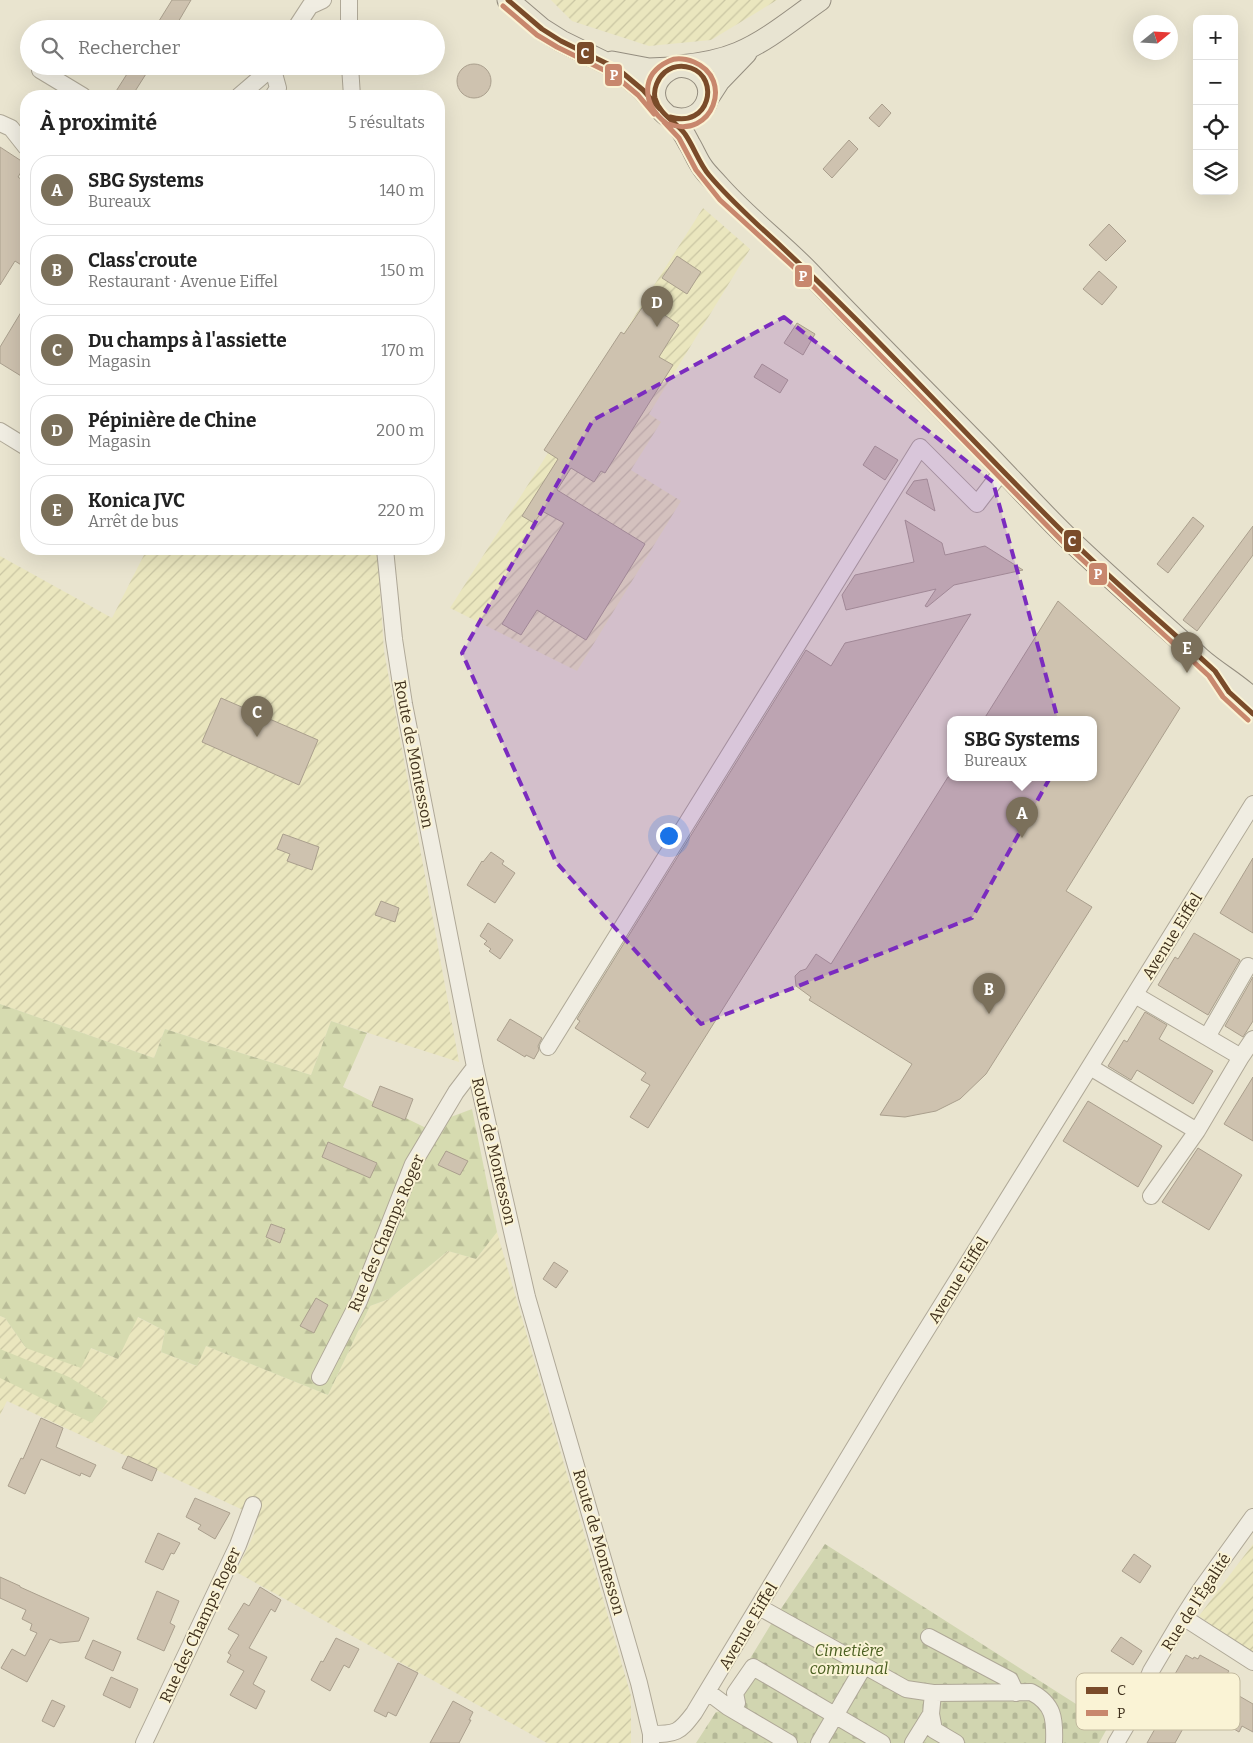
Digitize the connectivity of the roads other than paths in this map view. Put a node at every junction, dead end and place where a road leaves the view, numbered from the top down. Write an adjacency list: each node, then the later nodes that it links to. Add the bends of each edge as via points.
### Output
1 (323, 0): 5 (street, via 310,6)
2 (349, 0): 6 (street)
3 (508, 0): 8 (main road, via 542,29)
4 (820, 0): 7 (main road)
5 (301, 20)
6 (349, 20)
7 (757, 43): 9 (main road, via 728,57); 18 (main road, via 726,73)
8 (602, 60): 9 (main road, via 650,69); 19 (main road, via 637,84)
9 (676, 67): 18 (main road, via 694,69 703,77 707,87); 19 (main road, via 662,75 656,85 655,97)
10 (48, 75): 14 (street)
11 (264, 75): 15 (street)
12 (274, 75): 16 (street)
13 (351, 75): 17 (street)
14 (73, 90)
15 (247, 90)
16 (277, 90)
17 (352, 90)
18 (706, 103): 19 (main road, via 699,113 690,118 680,120); 22 (main road, via 702,128 704,152)
19 (665, 113): 22 (main road, via 685,134 702,166)
20 (0, 122): 21 (street)
21 (20, 139)
22 (715, 182): 25 (main road, via 804,267)
23 (0, 431): 24 (street)
24 (20, 443)
25 (1003, 470): 27 (main road, via 1068,538); 35 (street, via 977,504 920,447)
26 (386, 555): 37 (street, Route de Montesson, via 404,704)
27 (1215, 671): 28 (main road); 29 (main road, via 1229,692)
28 (1253, 698)
29 (1253, 714)
30 (1253, 804): 32 (street, Avenue Eiffel)
31 (1248, 966): 33 (street)
32 (1135, 994): 33 (street); 38 (street, Avenue Eiffel)
33 (1207, 1037): 36 (street)
34 (1253, 1039): 36 (street)
35 (548, 1047)
36 (1241, 1057): 39 (street)
37 (475, 1067): 41 (street, Rue des Champs Roger, via 412,1164 359,1301); 57 (street, Route de Montesson, via 527,1297 640,1683)
38 (1090, 1068): 39 (street); 44 (street, Avenue Eiffel, via 894,1382)
39 (1197, 1131): 40 (street)
40 (1151, 1196)
41 (320, 1378)
42 (253, 1505): 58 (street, Rue des Champs Roger, via 238,1545)
43 (1253, 1518): 45 (street, Rue de l'Égalité)
44 (759, 1607): 48 (street); 50 (street, Avenue Eiffel)
45 (1184, 1617): 47 (street); 49 (street, Rue de l'Égalité)
46 (929, 1637): 51 (street, via 1010,1680)
47 (1253, 1662)
48 (864, 1666): 52 (street, via 906,1689); 55 (street)
49 (1150, 1673)
50 (708, 1692): 53 (street); 57 (street, Avenue Eiffel, via 684,1727)
51 (1016, 1692): 52 (street); 64 (street, via 1031,1692 1043,1698 1050,1707)
52 (933, 1693): 54 (street)
53 (733, 1710): 55 (street, via 737,1703 735,1693 753,1667); 59 (street)
54 (931, 1714): 62 (street); 63 (street, via 934,1730)
55 (834, 1715): 60 (street); 61 (street)
56 (1124, 1730): 65 (street, Rue de l'Égalité)
57 (651, 1739)
58 (144, 1743)
59 (789, 1743)
60 (819, 1743)
61 (882, 1743)
62 (913, 1743)
63 (956, 1743)
64 (1054, 1743)
65 (1116, 1743)

